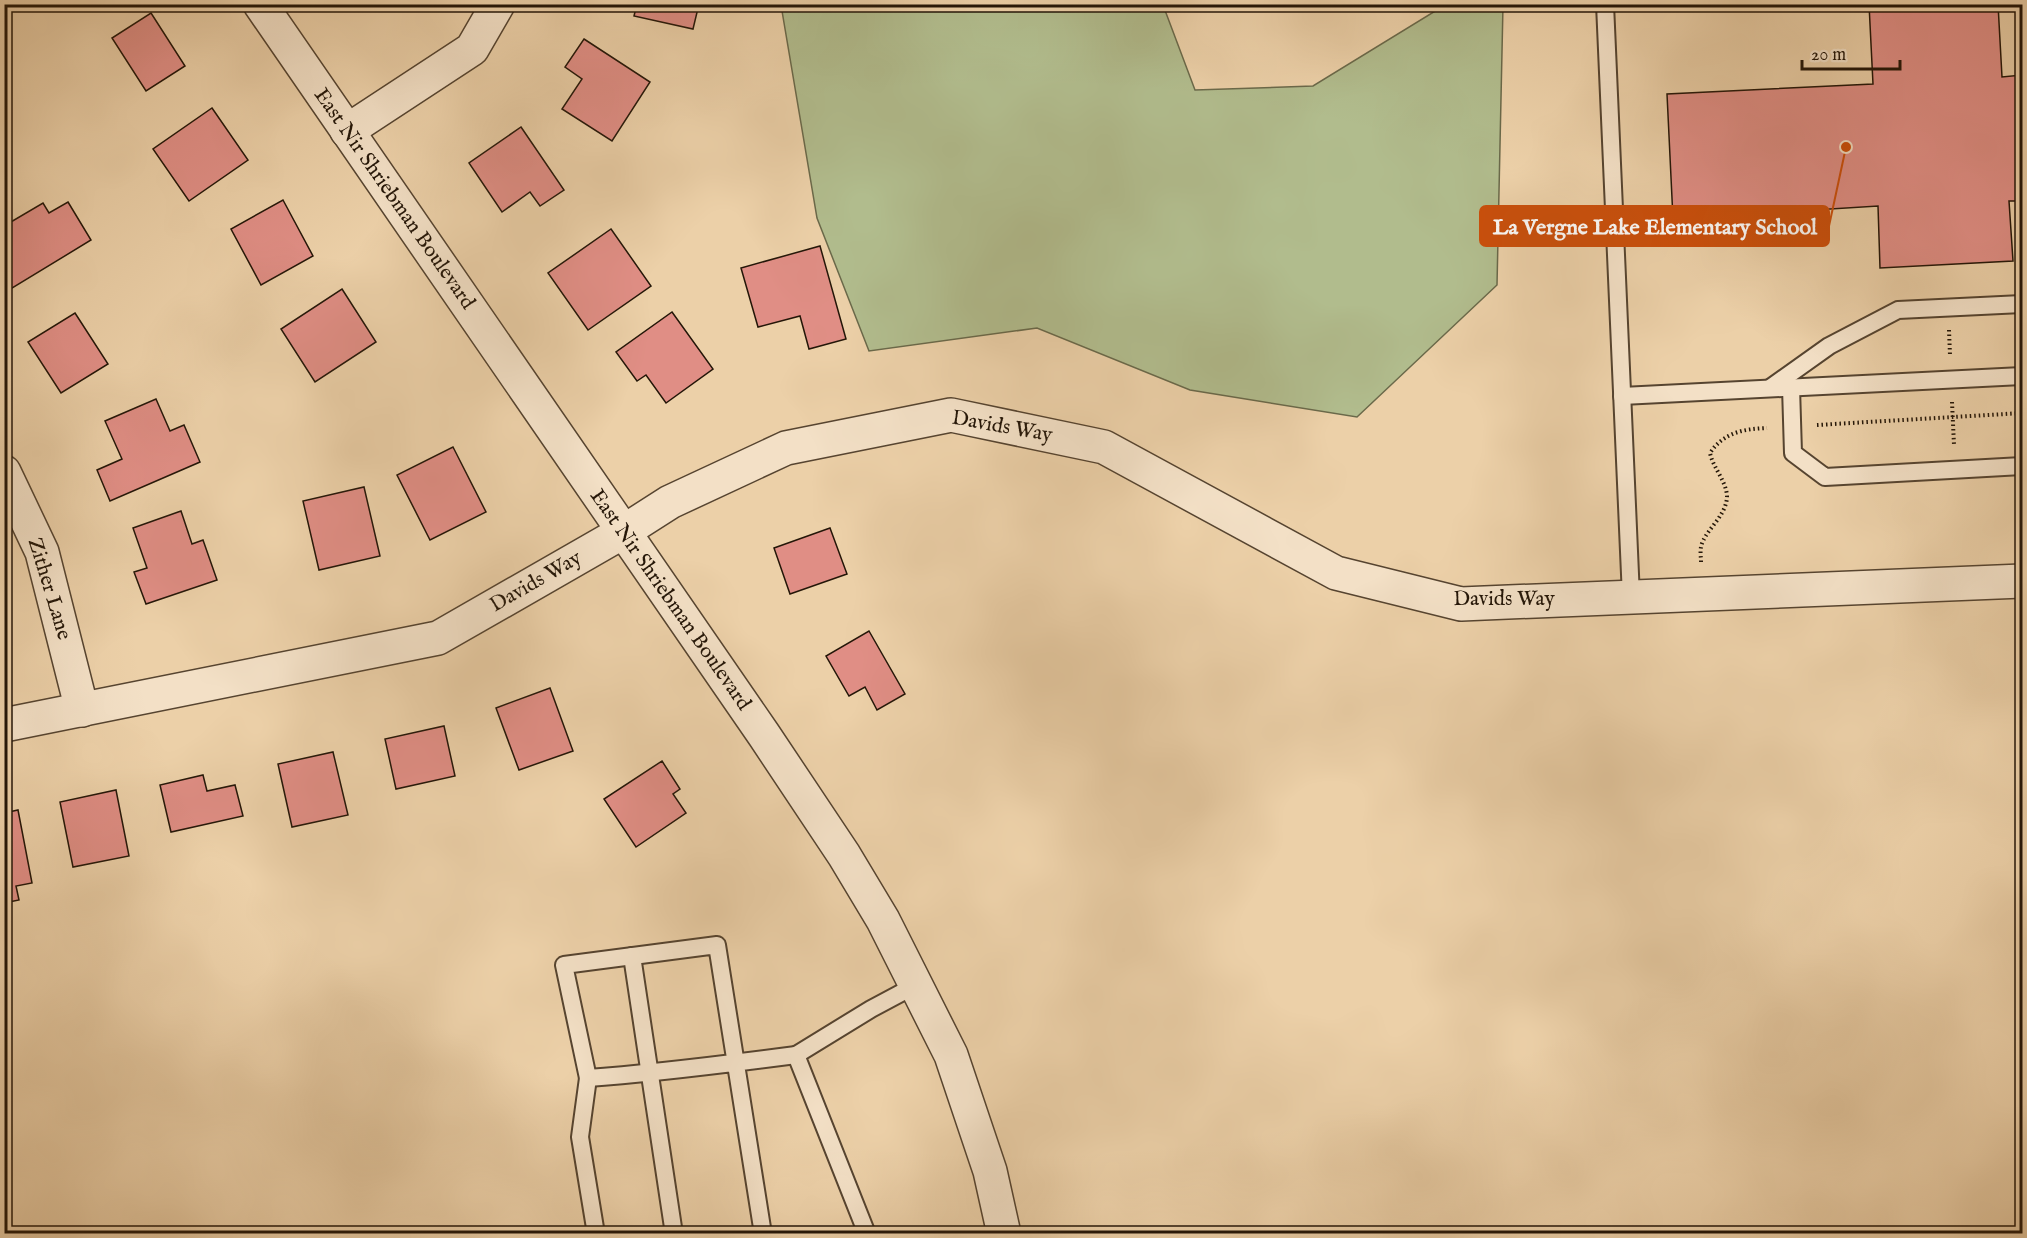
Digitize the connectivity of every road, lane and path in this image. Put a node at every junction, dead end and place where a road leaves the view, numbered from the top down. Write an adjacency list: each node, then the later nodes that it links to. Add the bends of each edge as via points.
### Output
1 (260, 4): 4 (street, East Nir Shriebman Boulevard)
2 (498, 4): 4 (street, via 471,49)
3 (1605, 4): 9 (lane)
4 (347, 131): 14 (street, East Nir Shriebman Boulevard)
5 (2022, 304): 8 (lane, via 1898,310 1829,346)
6 (2022, 376): 7 (lane)
7 (1791, 387): 8 (lane); 11 (lane)
8 (1770, 388): 9 (lane)
9 (1622, 396): 17 (lane)
10 (2022, 413): 11 (path)
11 (1792, 426): 12 (lane, via 1793,453 1825,477); 15 (path, via 1741,430 1710,453 1727,497 1721,515 1701,545)
12 (2022, 466)
13 (4, 472): 18 (street, Zither Lane, via 42,552)
14 (623, 532): 17 (street, Davids Way, via 670,502 786,448 951,415 1104,447 1336,573 1461,604); 18 (street, Davids Way, via 438,638); 21 (street, East Nir Shriebman Boulevard, via 844,855)
15 (1701, 568)
16 (2022, 581): 17 (street, Davids Way)
17 (1631, 597)
18 (82, 710): 19 (street, Davids Way)
19 (4, 725)
20 (632, 956): 23 (lane, via 717,945); 24 (lane); 25 (lane, via 564,964)
21 (916, 985): 22 (lane); 30 (street, East Nir Shriebman Boulevard, via 951,1055 990,1171)
22 (796, 1055): 23 (lane); 29 (lane)
23 (735, 1063): 24 (lane); 28 (lane)
24 (649, 1073): 25 (lane); 27 (lane)
25 (588, 1078): 26 (lane, via 580,1137)
26 (596, 1233)
27 (674, 1233)
28 (762, 1233)
29 (867, 1233)
30 (1004, 1233)

